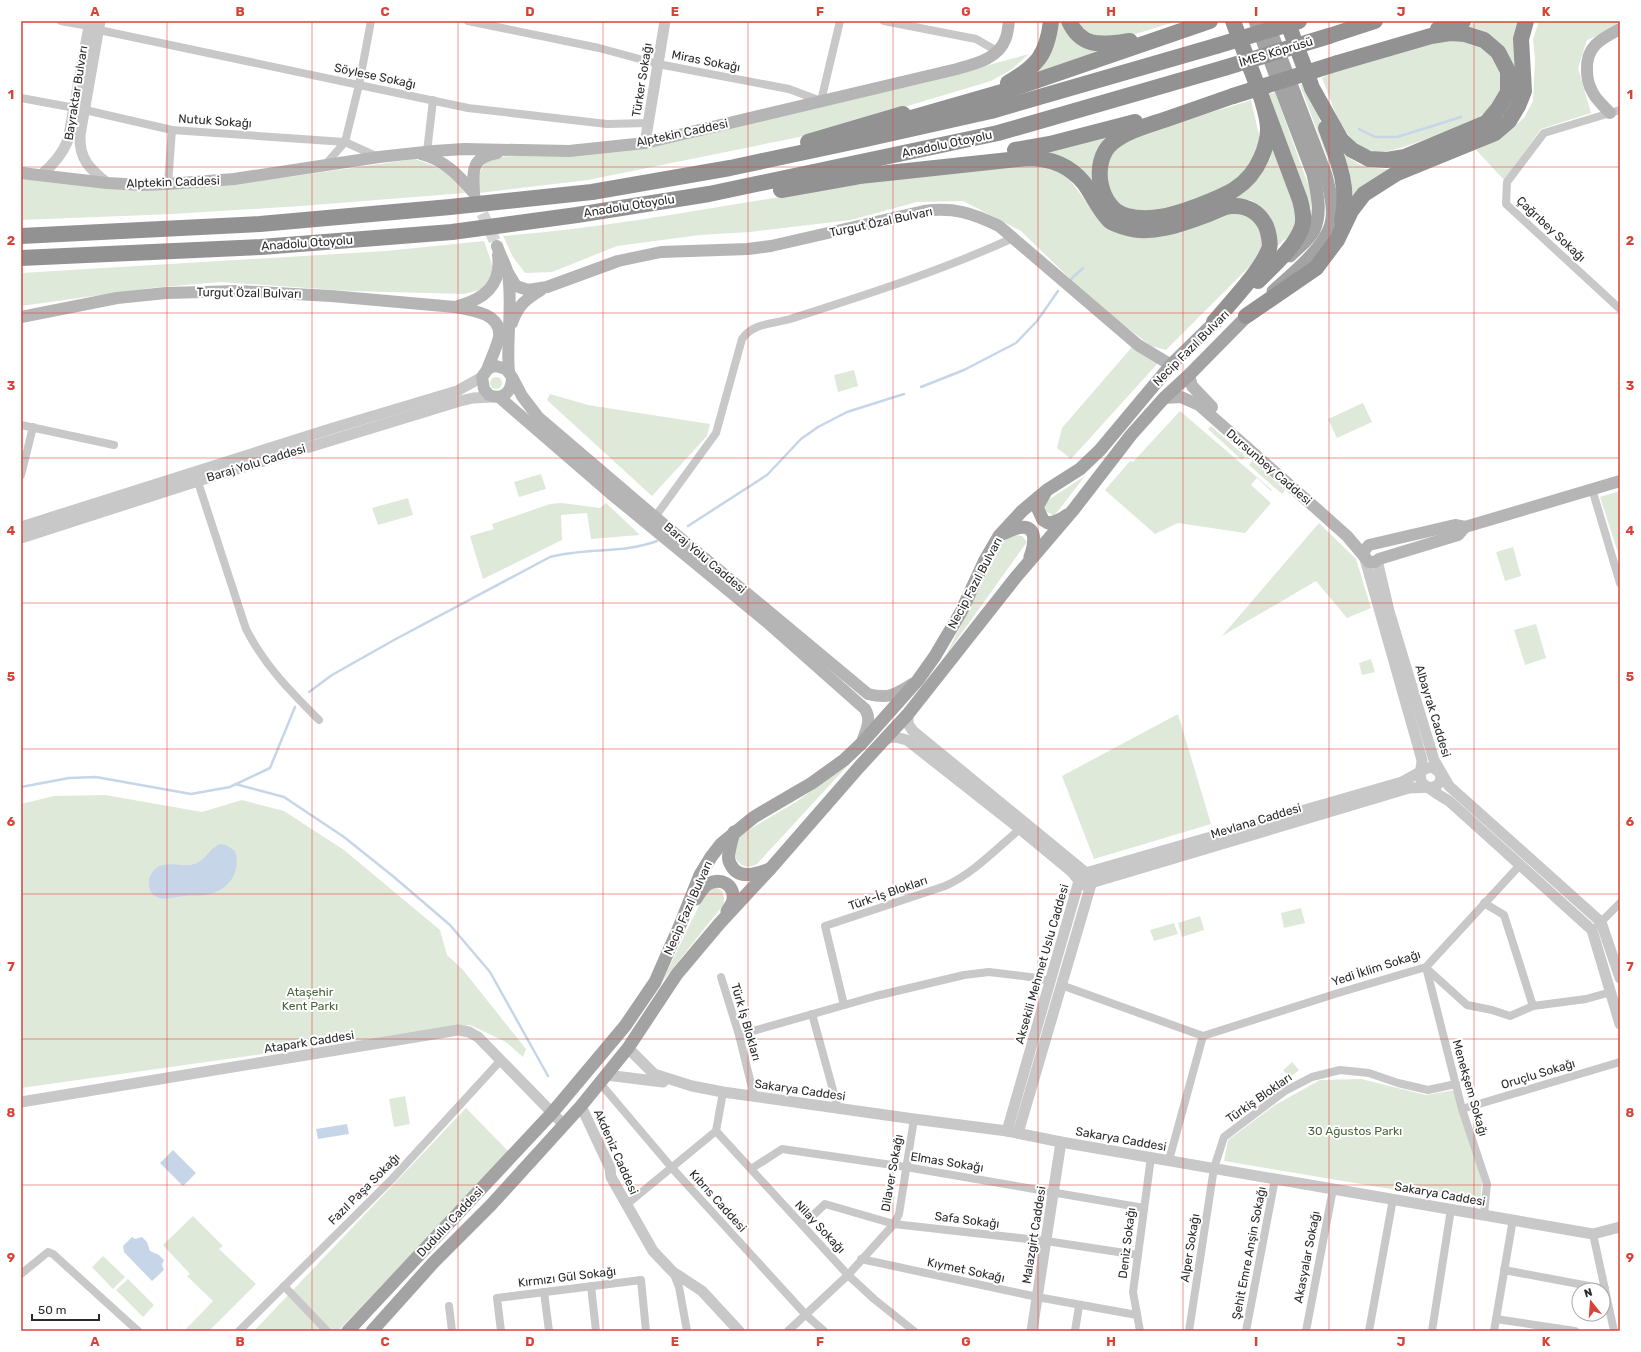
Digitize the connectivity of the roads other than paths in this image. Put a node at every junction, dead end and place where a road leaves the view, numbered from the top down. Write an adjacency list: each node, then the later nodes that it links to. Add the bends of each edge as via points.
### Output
1 (61, 21): 19 (street, Söylese Sokağı)
2 (371, 21): 26 (street)
3 (468, 21): 24 (street, Miras Sokağı, via 599,48)
4 (665, 21): 24 (street, Türker Sokağı)
5 (840, 21): 32 (street)
6 (884, 21): 22 (street, via 976,39)
7 (1009, 21): 22 (main road, Alptekin Caddesi, via 1005,41)
8 (1051, 21): 39 (highway, via 1050,35 1042,56 1024,73 1003,85)
9 (1069, 21): 10 (highway, via 1080,36 1102,45 1138,40)
10 (1209, 21): 39 (highway, via 1009,90 896,122)
11 (1233, 21): 28 (highway)
12 (1255, 21): 58 (main road, Necip Fazıl Bulvarı, via 1319,196 1314,230)
13 (1267, 21): 58 (main road, Necip Fazıl Bulvarı, via 1326,175 1332,200 1332,219 1328,232 1312,254)
14 (1287, 21): 27 (highway)
15 (1299, 21): 21 (highway, İMES Köprüsü, bridge)
16 (1375, 21): 25 (highway, İMES Köprüsü, bridge)
17 (1463, 21): 23 (highway)
18 (1526, 21): 54 (highway, via 1521,39 1524,91 1509,121 1495,132 1397,173 1364,194 1351,211 1337,240)
19 (95, 25): 26 (street, Söylese Sokağı); 33 (street, Bayraktar Bulvarı)
20 (1620, 29): 34 (main road, via 1594,45 1587,59 1592,92)
21 (1216, 46): 49 (highway, Anadolu Otoyolu, via 991,111 730,168)
22 (997, 51): 32 (main road, Alptekin Caddesi, via 983,61 957,69)
23 (1338, 63): 27 (highway, via 1431,36 1465,34 1484,40 1498,52 1508,71 1508,92 1486,123 1404,157 1387,160 1369,159 1352,150 1341,140); 29 (highway, bridge)
24 (658, 64): 32 (street, Miras Sokağı, via 789,89); 35 (street, Türker Sokağı)
25 (1224, 68): 50 (highway, Anadolu Otoyolu, via 998,133 709,194)
26 (359, 85): 31 (street, Söylese Sokağı); 37 (street)
27 (1312, 88): 54 (highway, via 1341,169 1346,191 1345,208 1336,237)
28 (1260, 93): 29 (highway, via 1268,128 1266,145 1255,171 1243,184 1226,194 1170,216 1145,219 1126,216 1113,208 1104,195 1099,169 1103,156 1111,144 1129,132); 58 (highway, via 1300,200 1302,228)
29 (1233, 96): 44 (highway, via 1050,144)
30 (21, 98): 33 (street, Nutuk Sokağı)
31 (434, 100): 35 (street, Söylese Sokağı, via 468,108 607,124); 41 (street)
32 (821, 101): 38 (main road, Alptekin Caddesi)
33 (80, 109): 36 (street, Nutuk Sokağı); 46 (street, Bayraktar Bulvarı, via 64,150 54,164); 47 (street, Bayraktar Bulvarı, via 80,144 83,156 90,169)
34 (1615, 111): 59 (street, Çağrıbey Sokağı, via 1544,133 1507,182 1506,204)
35 (648, 123): 38 (street, Türker Sokağı)
36 (172, 130): 37 (street, Nutuk Sokağı); 48 (street)
37 (345, 142): 42 (street, Nutuk Sokağı); 43 (street)
38 (645, 143): 40 (main road, Alptekin Caddesi, via 569,151)
39 (789, 147): 49 (highway)
40 (523, 151): 41 (main road, Alptekin Caddesi, via 464,149); 41 (main road, via 496,153 478,162 473,170 474,193 451,168)
41 (423, 153): 42 (main road, Alptekin Caddesi)
42 (379, 157): 43 (main road, Alptekin Caddesi)
43 (325, 166): 48 (main road, Alptekin Caddesi, via 234,179)
44 (888, 172): 50 (highway, via 701,204); 61 (highway, via 1041,158 1068,168 1084,183 1111,222 1126,228 1146,230 1181,224 1230,205 1248,207 1262,216 1268,231 1270,248 1246,285)
45 (21, 173): 46 (main road, Alptekin Caddesi)
46 (40, 175): 47 (main road, Alptekin Caddesi)
47 (107, 183): 48 (main road, Alptekin Caddesi)
48 (168, 184)
49 (592, 192): 51 (highway, Anadolu Otoyolu, via 260,224)
50 (577, 215): 53 (highway, Anadolu Otoyolu, via 452,232 261,247)
51 (21, 236)
52 (1013, 238): 56 (main road, Turgut Özal Bulvarı, via 999,226 980,217 942,209 771,246 662,252 618,261); 63 (main road, Turgut Özal Bulvarı, via 1138,345); 78 (street, via 978,254 878,290 788,319 754,327 746,333 742,339 716,433)
53 (21, 258)
54 (1316, 268): 58 (highway)
55 (508, 273): 56 (main road, via 516,286 528,290); 57 (main road, via 497,246 497,277 494,283 481,297); 62 (main road)
56 (547, 287): 62 (main road, via 527,299 517,309)
57 (456, 307): 60 (main road, Turgut Özal Bulvarı, via 239,291 166,293 117,298); 64 (main road, via 491,317 498,326 499,338)
58 (1242, 309): 61 (main road, Necip Fazıl Bulvarı); 66 (main road, Necip Fazıl Bulvarı)
59 (1620, 309)
60 (21, 317)
61 (1214, 322): 63 (main road, Necip Fazıl Bulvarı)
62 (508, 333): 65 (main road, via 507,353)
63 (1171, 364): 76 (main road, Necip Fazıl Bulvarı, via 1100,450 1080,469)
64 (484, 374): 65 (main road, Baraj Yolu Caddesi, via 496,366); 67 (main road, Baraj Yolu Caddesi, via 484,389 489,395); 73 (street, Baraj Yolu Caddesi, via 457,391)
65 (511, 374): 67 (main road, via 511,388 504,396); 78 (main road, Baraj Yolu Caddesi, via 522,396 538,416)
66 (1189, 375): 68 (main road, Necip Fazıl Bulvarı); 82 (main road, Dursunbey Caddesi, via 1192,386 1200,396 1361,541)
67 (496, 397): 73 (street, Baraj Yolu Caddesi, via 460,401); 85 (main road, Baraj Yolu Caddesi, via 610,493)
68 (1164, 398): 77 (main road, Necip Fazıl Bulvarı); 82 (main road, Dursunbey Caddesi, via 1181,397 1199,405 1347,536)
69 (21, 424): 70 (street)
70 (33, 427): 71 (street); 72 (street)
71 (114, 445)
72 (21, 475)
73 (196, 476): 79 (street, Baraj Yolu Caddesi); 81 (street, Baraj Yolu Caddesi); 88 (street, via 246,629 266,664)
74 (1620, 481): 75 (main road)
75 (1592, 489): 82 (main road, via 1465,527 1458,535); 84 (street)
76 (1047, 490): 77 (main road, via 1037,507 1043,520 1048,523 1055,522); 80 (main road, Necip Fazıl Bulvarı, via 1022,511)
77 (1074, 509): 83 (main road, Necip Fazıl Bulvarı)
78 (655, 517): 85 (main road, Baraj Yolu Caddesi)
79 (21, 528)
80 (999, 536): 83 (main road, via 1022,526 1030,529 1035,543); 86 (main road, Necip Fazıl Bulvarı, via 961,612)
81 (21, 538)
82 (1371, 554): 91 (street, Albayrak Caddesi, via 1422,760); 92 (street, Albayrak Caddesi)
83 (1028, 562): 87 (main road, Necip Fazıl Bulvarı)
84 (1620, 583)
85 (771, 619): 86 (main road, Baraj Yolu Caddesi, via 868,694 879,697 894,695); 90 (main road, Baraj Yolu Caddesi, via 865,709 869,722)
86 (918, 680): 90 (main road, Necip Fazıl Bulvarı)
87 (908, 714): 89 (main road, Necip Fazıl Bulvarı); 98 (street, via 908,724 913,731)
88 (319, 720)
89 (884, 740): 94 (street, Aksekili Mehmet Uslu Caddesi, via 892,736 907,740); 97 (main road, Necip Fazıl Bulvarı)
90 (862, 743): 95 (main road, Necip Fazıl Bulvarı, via 844,760 812,783)
91 (1422, 772): 92 (street, via 1433,767); 93 (street, via 1421,782); 98 (street, Mevlana Caddesi, via 1402,782)
92 (1440, 773): 93 (street, via 1439,783); 96 (street, Albayrak Caddesi, via 1447,784)
93 (1430, 788): 96 (street, Albayrak Caddesi); 98 (street, Mevlana Caddesi, via 1409,788)
94 (1020, 829): 98 (street, Aksekili Mehmet Uslu Caddesi, via 1072,872); 110 (street, Türk-İş Blokları, via 956,881 825,926)
95 (734, 832): 97 (main road, via 728,855 734,870 751,875); 101 (main road, Necip Fazıl Bulvarı, via 721,844 700,875)
96 (1524, 861): 99 (street, Yedi İklim Sokağı); 102 (street, Albayrak Caddesi); 104 (street, Albayrak Caddesi)
97 (771, 868): 103 (main road, Necip Fazıl Bulvarı)
98 (1085, 879): 108 (street, Aksekili Mehmet Uslu Caddesi)
99 (1484, 903): 105 (street, Yedi İklim Sokağı); 111 (street, via 1504,915)
100 (1620, 903): 102 (street)
101 (684, 915): 103 (main road, via 707,884 718,880 726,882 733,900); 128 (main road, Necip Fazıl Bulvarı, via 654,982 625,1026)
102 (1601, 922): 104 (street); 107 (street, Albayrak Caddesi)
103 (719, 924): 116 (main road, Necip Fazıl Bulvarı, via 677,974)
104 (1592, 930): 109 (street)
105 (1426, 967): 111 (street, via 1467,1005 1510,1016); 115 (street, Yedi İklim Sokağı); 120 (street, Menekşem Sokağı)
106 (720, 977): 114 (street, Türk İş Blokları)
107 (1620, 978)
108 (1056, 984): 110 (street, via 1038,978 977,973); 115 (street); 132 (street, Aksekili Mehmet Uslu Caddesi)
109 (1615, 991): 111 (street, via 1586,999); 113 (street)
110 (844, 1005): 112 (street)
111 (1533, 1006)
112 (812, 1014): 114 (street); 126 (street)
113 (1620, 1024)
114 (739, 1035): 123 (street, Türk İş Blokları)
115 (1203, 1036): 135 (street)
116 (628, 1048): 119 (main road, Necip Fazıl Bulvarı); 121 (street, Sakarya Caddesi, via 654,1074)
117 (502, 1060): 124 (street, Atapark Caddesi, via 478,1037 458,1030); 128 (street, Atapark Caddesi); 162 (street, Fazıl Paşa Sokağı, via 392,1179)
118 (1620, 1062): 127 (street, Oruçlu Sokağı)
119 (603, 1079): 121 (street); 125 (main road, Necip Fazıl Bulvarı); 137 (street, Kıbrıs Caddesi)
120 (1456, 1084): 127 (street, Menekşem Sokağı); 138 (street, Türkiş Blokları, via 1428,1090 1369,1073 1340,1070 1312,1077 1285,1091 1224,1137)
121 (692, 1086): 122 (street, Sakarya Caddesi)
122 (723, 1092): 123 (street, Sakarya Caddesi); 131 (street)
123 (754, 1096): 126 (street, Sakarya Caddesi)
124 (21, 1102)
125 (581, 1106): 130 (main road, Necip Fazıl Bulvarı); 144 (street, Akdeniz Caddesi, via 610,1168 611,1177)
126 (838, 1108): 129 (street, Sakarya Caddesi)
127 (1462, 1109): 147 (street, Menekşem Sokağı, via 1487,1184)
128 (552, 1113): 130 (street, Atapark Caddesi); 175 (main road, Dudullu Caddesi)
129 (914, 1119): 132 (street, Sakarya Caddesi); 136 (street, Dilaver Sokağı)
130 (564, 1125): 176 (main road, Dudullu Caddesi)
131 (716, 1131): 137 (street); 139 (street, Nilay Sokağı)
132 (1013, 1132): 133 (street, Sakarya Caddesi)
133 (1061, 1142): 134 (street, Sakarya Caddesi); 142 (street, Malazgirt Caddesi)
134 (1151, 1157): 135 (street, Sakarya Caddesi); 145 (street, Deniz Sokağı)
135 (1169, 1160): 138 (street, Sakarya Caddesi)
136 (906, 1167): 139 (street, Elmas Sokağı, via 782,1149); 142 (street, Elmas Sokağı); 149 (street, Dilaver Sokağı, via 899,1214)
137 (672, 1168): 144 (street); 168 (street, Kıbrıs Caddesi)
138 (1214, 1168): 140 (street, Sakarya Caddesi); 190 (street, Alper Sokağı)
139 (751, 1169): 150 (street, Nilay Sokağı)
140 (1275, 1178): 141 (street, Sakarya Caddesi); 191 (street, Şehit Emre Anşin Sokağı)
141 (1333, 1189): 143 (street, Sakarya Caddesi); 192 (street, Akasyalar Sokağı)
142 (1054, 1192): 145 (street, Elmas Sokağı); 153 (street, Malazgirt Caddesi)
143 (1393, 1199): 146 (street, Sakarya Caddesi); 193 (street)
144 (626, 1205): 157 (street, Akdeniz Caddesi, via 653,1251)
145 (1144, 1208): 154 (street, Deniz Sokağı)
146 (1451, 1209): 147 (street, Sakarya Caddesi); 194 (street)
147 (1484, 1214): 148 (street, Sakarya Caddesi)
148 (1513, 1220): 152 (street, Sakarya Caddesi); 156 (street)
149 (894, 1224): 150 (street, Safa Sokağı, via 825,1204); 153 (street, Safa Sokağı); 155 (street, Dilaver Sokağı)
150 (803, 1225): 159 (street, Nilay Sokağı)
151 (1620, 1227): 152 (street, Sakarya Caddesi)
152 (1593, 1234): 160 (street)
153 (1046, 1241): 154 (street, Safa Sokağı); 165 (street, Malazgirt Caddesi)
154 (1138, 1255): 169 (street, Deniz Sokağı, via 1133,1292)
155 (861, 1259): 159 (street, Dilaver Sokağı); 165 (street, Kıymet Sokağı)
156 (1504, 1270): 161 (street); 171 (street)
157 (673, 1272): 182 (street, via 679,1287); 183 (street, Akdeniz Caddesi, via 702,1290)
158 (21, 1274): 172 (street, via 48,1252 53,1254)
159 (848, 1275): 168 (street, Dilaver Sokağı); 186 (street, Nilay Sokağı)
160 (1603, 1282)
161 (1571, 1283)
162 (284, 1286): 173 (street, Fazıl Paşa Sokağı); 174 (street)
163 (591, 1286): 164 (street, Kırmızı Gül Sokağı); 180 (street); 181 (street, Kırmızı Gül Sokağı, via 641,1280)
164 (544, 1292): 178 (street, Kırmızı Gül Sokağı, via 497,1298); 179 (street)
165 (1037, 1298): 167 (street, Kıymet Sokağı); 187 (street, Malazgirt Caddesi)
166 (449, 1306): 177 (street)
167 (1079, 1306): 169 (street, Kıymet Sokağı); 188 (street)
168 (806, 1315): 184 (street, Dilaver Sokağı); 185 (street, Kıbrıs Caddesi)
169 (1137, 1315): 189 (street, Deniz Sokağı)
170 (1611, 1317): 197 (street)
171 (1496, 1319): 195 (street); 196 (street)
172 (138, 1331)
173 (239, 1331)
174 (327, 1331)
175 (349, 1331)
176 (372, 1331)
177 (452, 1331)
178 (501, 1331)
179 (549, 1331)
180 (596, 1331)
181 (646, 1331)
182 (687, 1331)
183 (739, 1331)
184 (788, 1331)
185 (824, 1331)
186 (914, 1331)
187 (1032, 1331)
188 (1076, 1331)
189 (1140, 1331)
190 (1189, 1331)
191 (1246, 1331)
192 (1306, 1331)
193 (1368, 1331)
194 (1432, 1331)
195 (1494, 1331)
196 (1575, 1331)
197 (1614, 1331)

